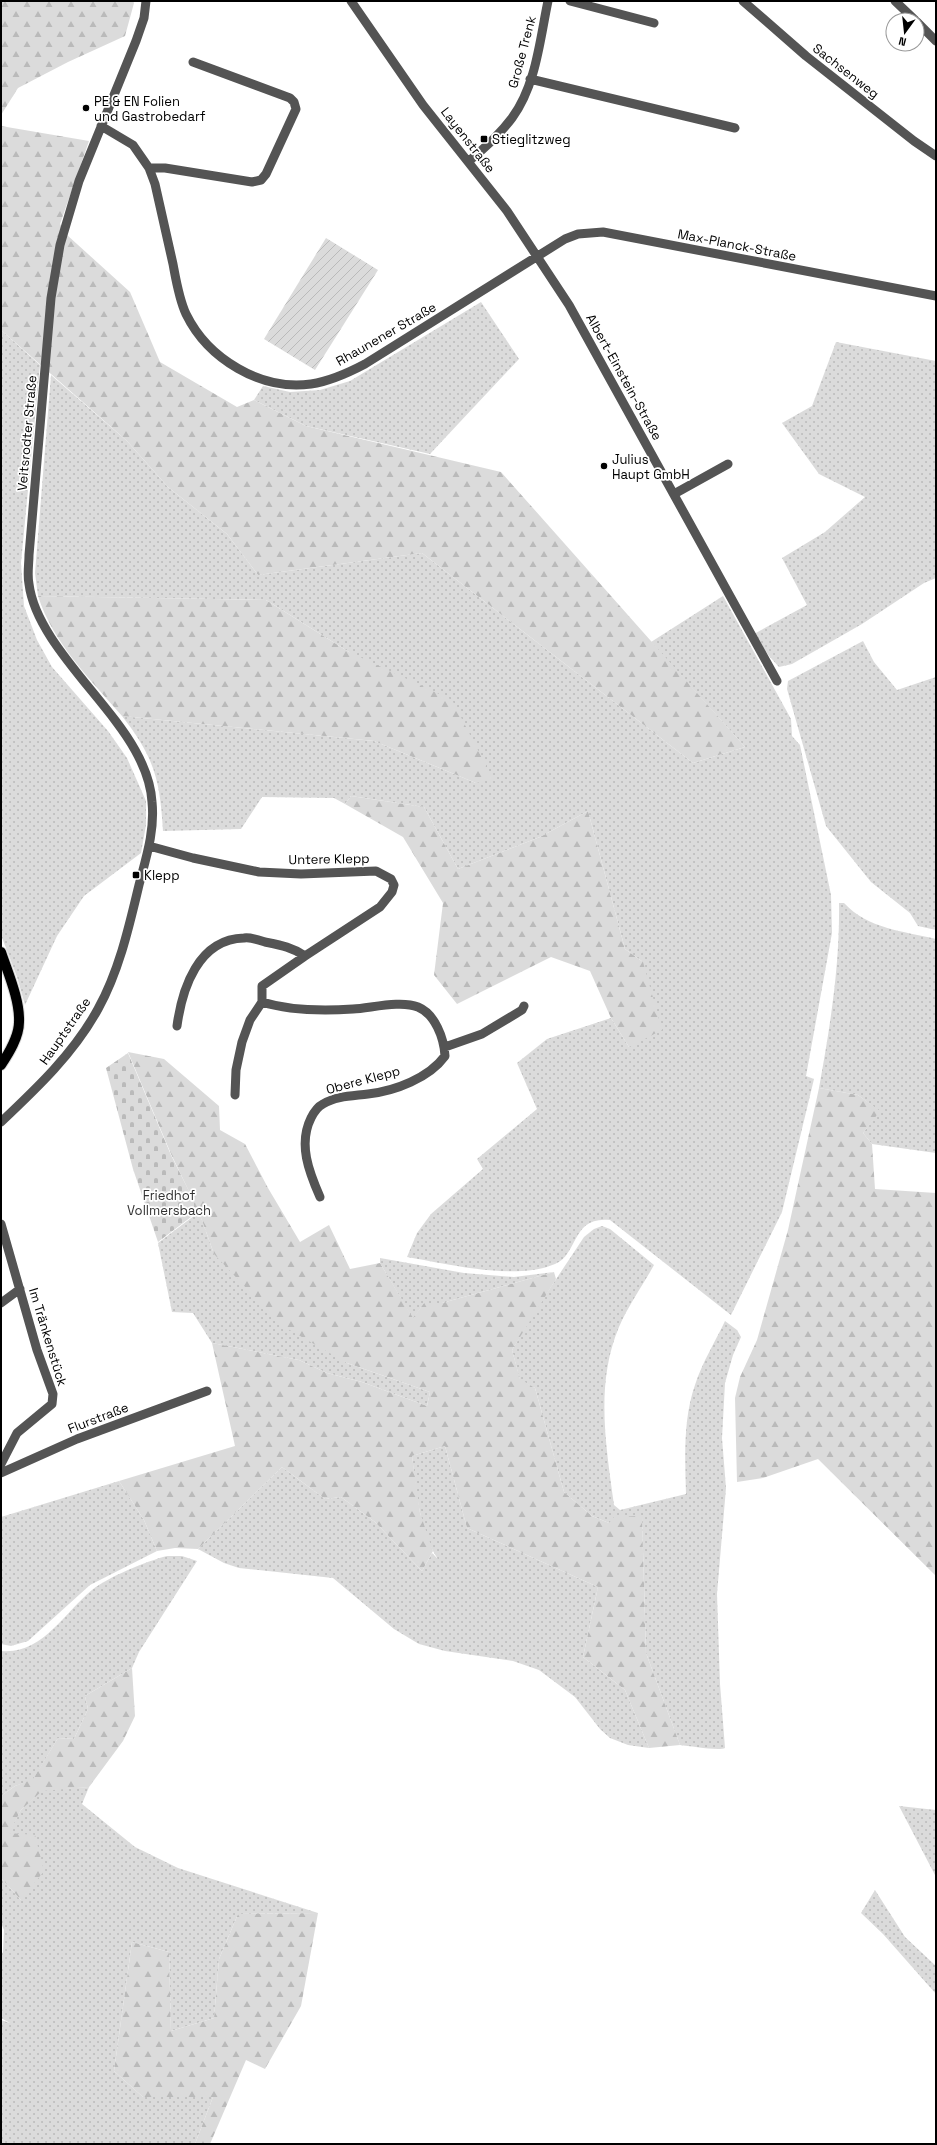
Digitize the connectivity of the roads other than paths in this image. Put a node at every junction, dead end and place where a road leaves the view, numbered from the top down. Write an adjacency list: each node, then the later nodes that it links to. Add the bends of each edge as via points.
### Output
1 (146, 1): 13 (street, Veitsrodter Straße, via 144,18 136,40)
2 (351, 1): 16 (street, Layenstraße, via 416,94)
3 (548, 1): 12 (street, Große Trenk)
4 (570, 1): 8 (street)
5 (743, 1): 15 (street, Sachsenweg, via 806,56 914,142)
6 (895, 1): 7 (street)
7 (907, 12)
8 (654, 23)
9 (925, 30): 10 (street)
10 (936, 41)
11 (193, 62): 17 (street, via 290,98 296,109 261,180 252,182 165,168)
12 (530, 78): 14 (street); 16 (street, Große Trenk, via 525,95 513,117 490,144)
13 (100, 126): 17 (street, Rhaunener Straße, via 133,145); 23 (street, Veitsrodter Straße, via 79,181 60,245 51,298 29,555 29,584 37,612 58,647 120,727 145,770 152,802)
14 (735, 128)
15 (936, 156)
16 (469, 161): 18 (street, Layenstraße)
17 (149, 168): 18 (street, Rhaunener Straße, via 186,314 199,335 215,353 237,369 262,379 303,384 338,377 365,364)
18 (538, 256): 19 (street, Max-Planck-Straße, via 578,234 603,232); 21 (street, Albert-Einstein-Straße, via 569,305)
19 (936, 296)
20 (728, 464): 21 (street)
21 (674, 494): 22 (street, Albert-Einstein-Straße)
22 (777, 682)
23 (149, 846): 25 (street, Untere Klepp, via 259,872 300,874 376,871 391,878 394,885 392,892 380,907); 32 (street, Hauptstraße, via 128,930 114,974 98,1009 46,1079)
24 (1, 952): 30 (main road, via 13,985 19,1022 11,1051)
25 (305, 956): 26 (street, Untere Klepp, via 262,986); 28 (street, via 294,948 245,937 229,940 209,951 192,971 181,1000)
26 (262, 1002): 29 (street, via 302,1010 398,1005 418,1007 433,1019); 31 (street, via 250,1020 242,1042 236,1070)
27 (524, 1006): 29 (street, via 522,1010 482,1034)
28 (176, 1026)
29 (444, 1047): 33 (street, Obere Klepp, via 445,1056 439,1065 428,1073 370,1094 332,1100 315,1110 308,1124 305,1147 312,1179)
30 (1, 1065)
31 (236, 1095)
32 (1, 1122)
33 (320, 1197)
34 (1, 1224): 35 (street, Im Tränkenstück)
35 (20, 1289): 36 (street); 38 (street, Im Tränkenstück, via 37,1350 53,1394 52,1404 17,1433)
36 (1, 1303)
37 (207, 1391): 39 (street, Flurstraße, via 77,1439)
38 (1, 1464)
39 (1, 1474)

